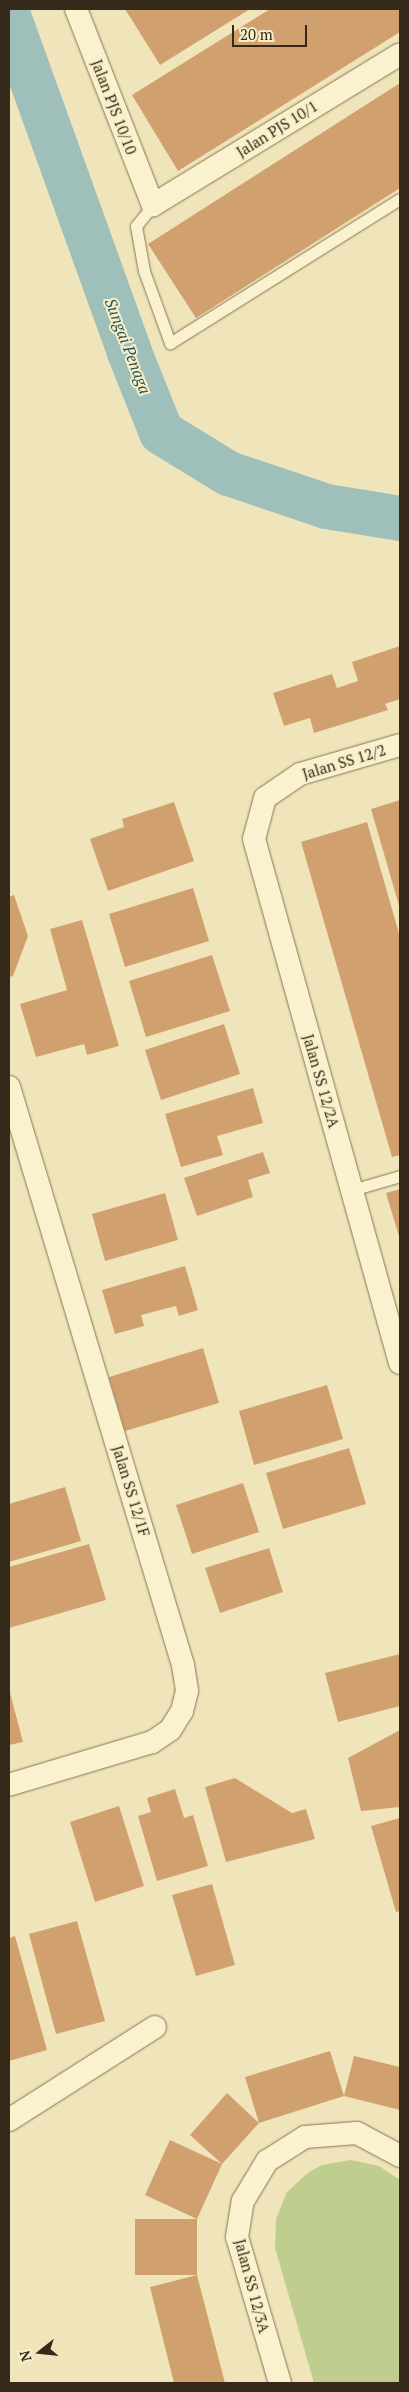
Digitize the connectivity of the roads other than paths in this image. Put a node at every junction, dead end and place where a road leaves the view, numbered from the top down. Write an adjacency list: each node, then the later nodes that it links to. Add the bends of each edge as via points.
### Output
1 (76, 9): 4 (street, Jalan PJS 10/10)
2 (400, 54): 4 (street, Jalan PJS 10/1)
3 (400, 199): 4 (lane, via 170,343 144,271 136,226)
4 (153, 205)
5 (400, 745): 6 (street, Jalan SS 12/2, via 300,774)
6 (265, 798): 9 (street, Jalan SS 12/2A, via 254,839)
7 (9, 1087): 11 (street, Jalan SS 12/1F, via 184,1665 187,1690 182,1711 170,1730 152,1742)
8 (400, 1176): 9 (lane)
9 (352, 1190): 10 (street, Jalan SS 12/2A)
10 (400, 1363)
11 (9, 1786)
12 (155, 2027): 13 (street)
13 (9, 2120)
14 (400, 2156): 15 (street, Jalan SS 12/3A, via 357,2133 305,2137 267,2161 243,2201 237,2237)
15 (280, 2383)

